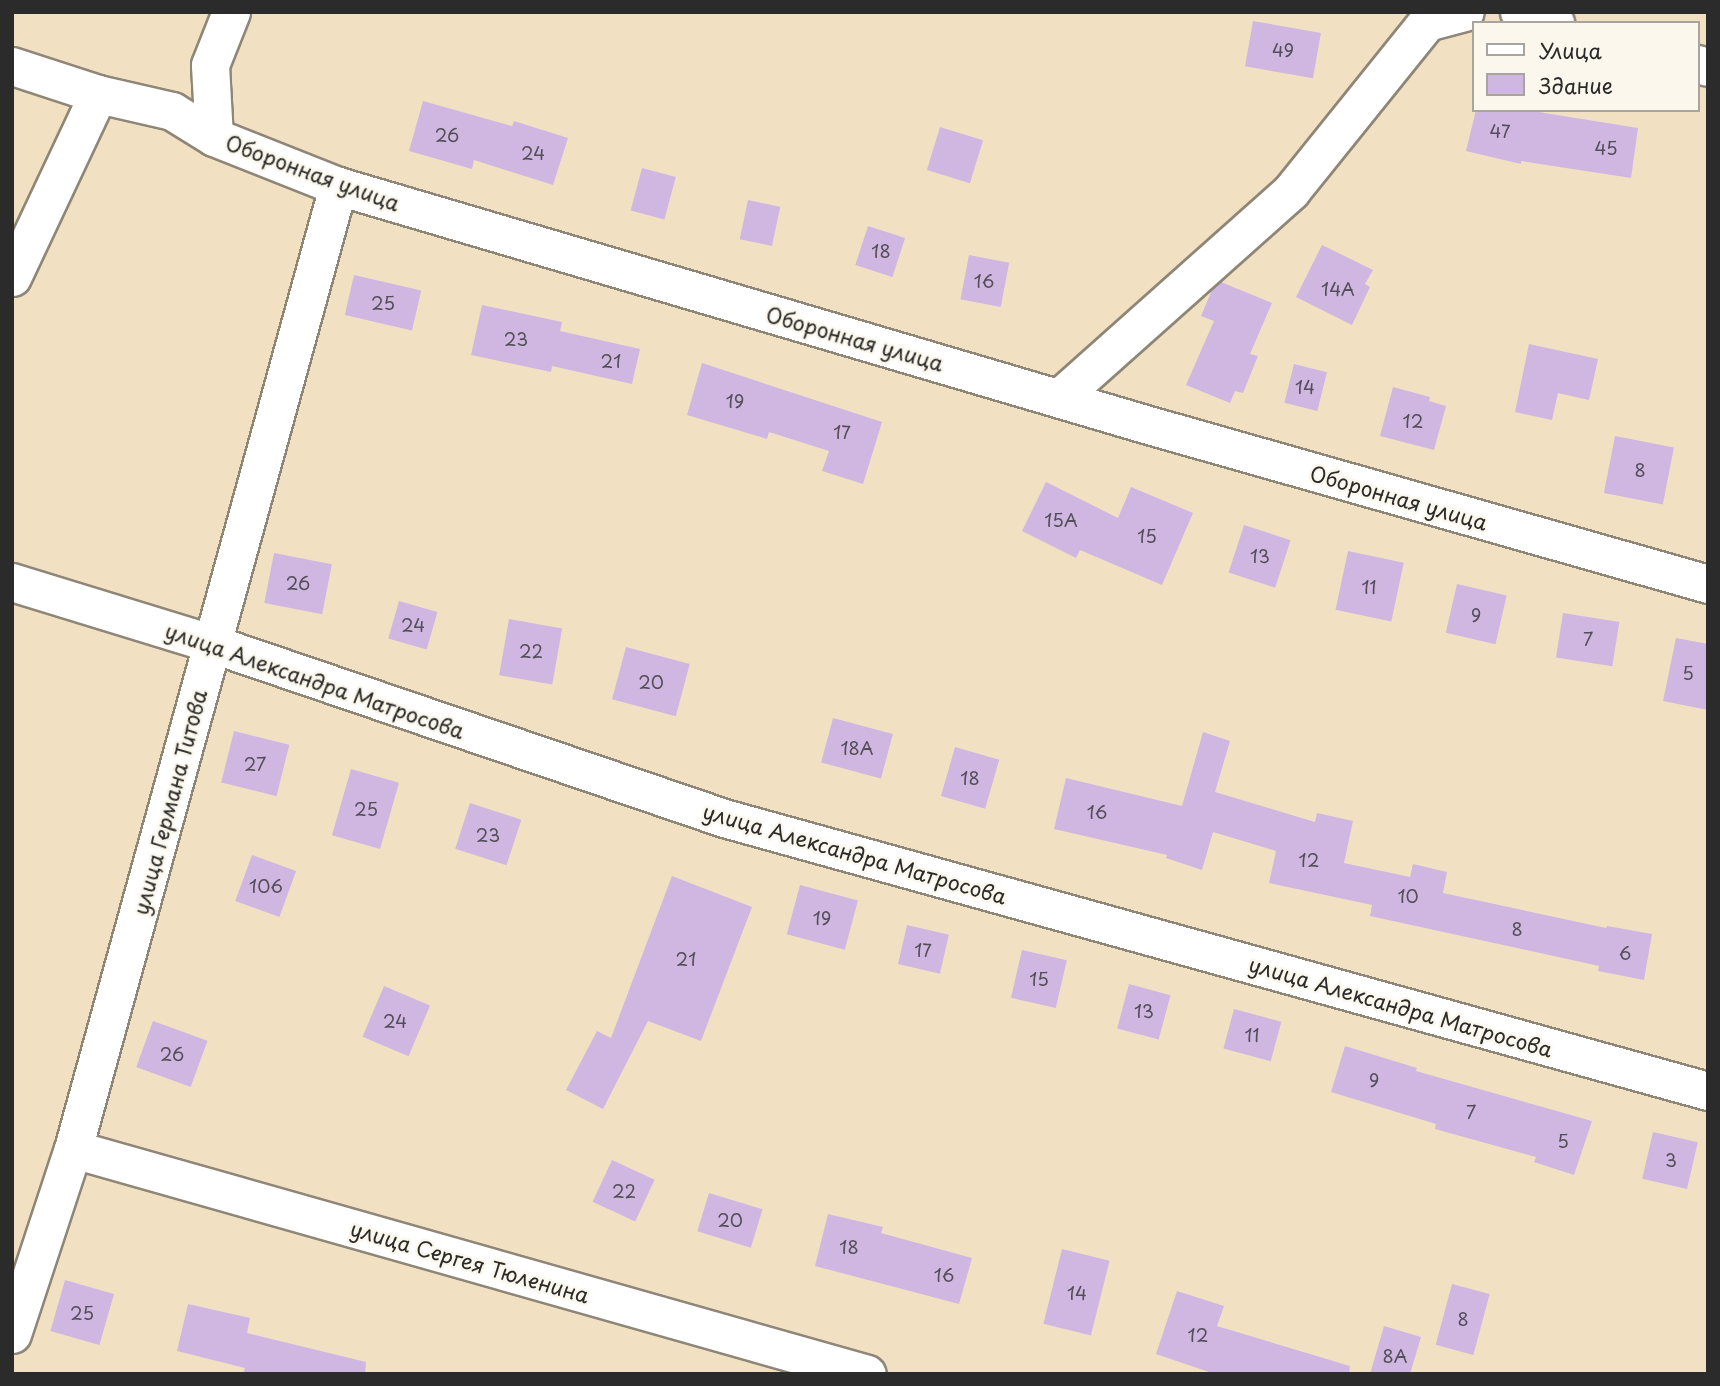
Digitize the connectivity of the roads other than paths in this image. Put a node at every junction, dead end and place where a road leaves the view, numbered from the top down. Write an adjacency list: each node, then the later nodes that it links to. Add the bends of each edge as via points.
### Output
1 (231, 12): 7 (street, via 210,65)
2 (1465, 12): 10 (street, via 1426,22 1291,191)
3 (1519, 12): 4 (street)
4 (1548, 21)
5 (12, 66): 6 (street, Оборонная улица)
6 (98, 94): 7 (street, Оборонная улица, via 172,111); 9 (street)
7 (214, 137): 8 (street, Оборонная улица)
8 (338, 186): 10 (street, Оборонная улица); 13 (street, улица Германа Титова)
9 (12, 277)
10 (1059, 398): 12 (street, Оборонная улица)
11 (12, 582): 13 (street, улица Александра Матросова)
12 (1708, 584)
13 (213, 644): 14 (street, улица Александра Матросова, via 724,818); 15 (street, улица Германа Титова)
14 (1708, 1091)
15 (73, 1149): 16 (street, улица Германа Титова); 17 (street, улица Сергея Тюленина)
16 (12, 1334)
17 (867, 1374)

